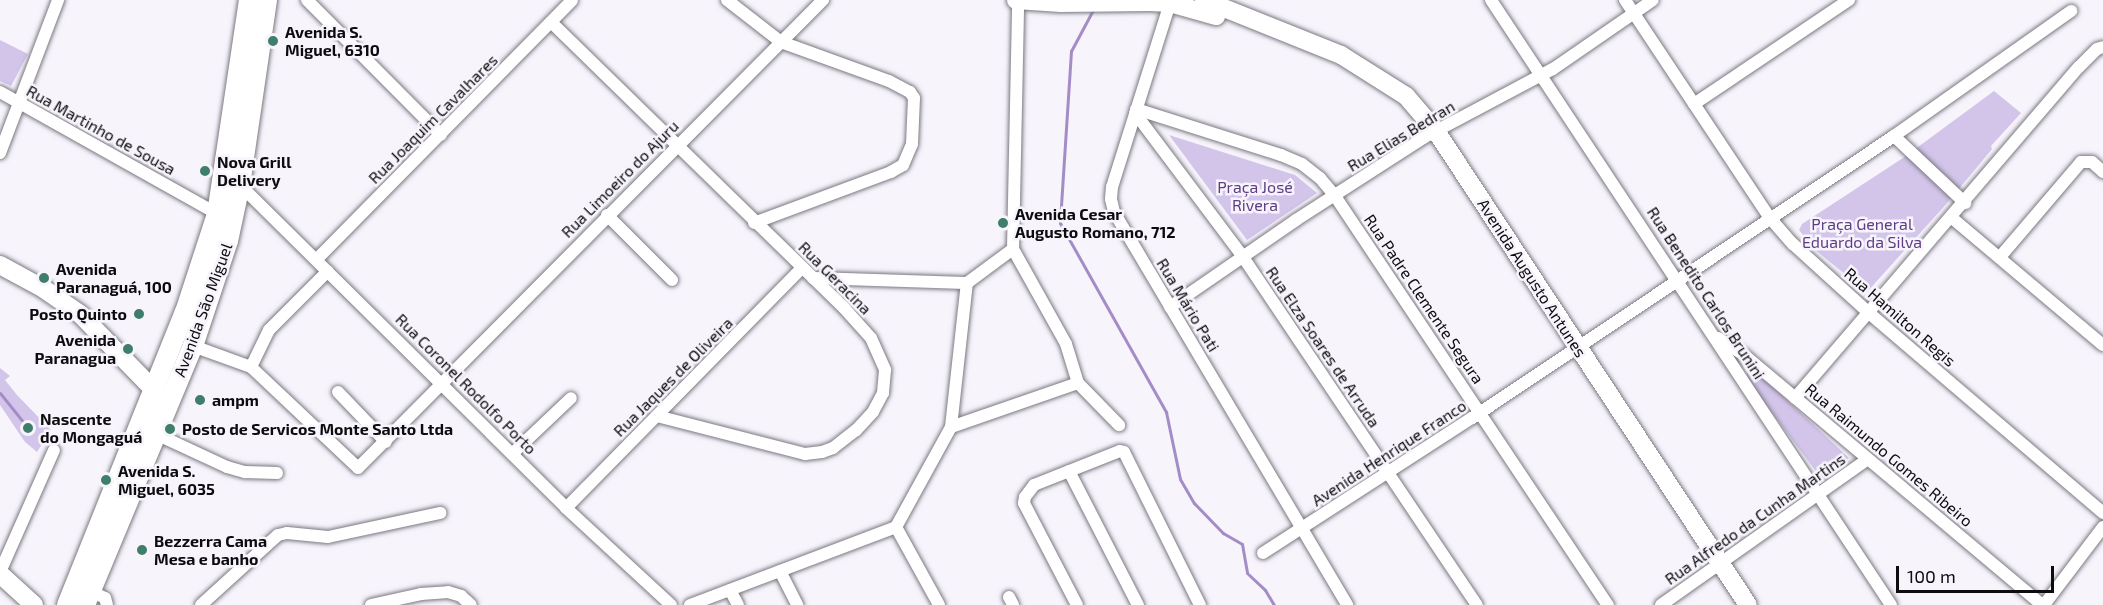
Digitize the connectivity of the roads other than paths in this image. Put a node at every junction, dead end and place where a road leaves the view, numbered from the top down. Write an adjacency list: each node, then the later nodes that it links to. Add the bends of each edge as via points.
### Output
1 (58, 0): 25 (street)
2 (249, 0): 37 (main road, Avenida São Miguel)
3 (267, 0): 34 (main road, Avenida São Miguel)
4 (307, 0): 29 (street)
5 (572, 0): 19 (street, Rua Joaquim Cavalhares)
6 (728, 0): 21 (street)
7 (823, 0): 21 (street, Rua Limoeiro do Ajuru)
8 (1017, 0): 14 (street, Avenida Augusto Antunes); 42 (street)
9 (1204, 0): 20 (street, Avenida Augusto Antunes)
10 (1491, 0): 23 (street, Rua Benedito Carlos Brunini)
11 (1625, 0): 18 (street, Rua Hamilton Regis)
12 (1653, 0): 18 (street, Rua Elias Bedran)
13 (1849, 0): 26 (street)
14 (1060, 1): 15 (street, Avenida Augusto Antunes)
15 (1120, 1): 16 (street, Avenida Augusto Antunes)
16 (1171, 2): 20 (street, Avenida Augusto Antunes, via 1231,21); 27 (street, Rua Mário Pati)
17 (2071, 11): 30 (street)
18 (1634, 14): 23 (street, Rua Elias Bedran); 26 (street, Rua Hamilton Regis)
19 (551, 22): 29 (street, Rua Joaquim Cavalhares); 31 (street, Rua Geracina)
20 (1254, 22): 28 (street, Avenida Augusto Antunes, via 1341,55 1369,70 1406,96)
21 (781, 42): 31 (street, Rua Limoeiro do Ajuru); 41 (street, via 909,92 914,98 912,144 903,165 891,172)
22 (2103, 47): 36 (street, via 2079,67)
23 (1542, 76): 28 (street, Rua Elias Bedran); 50 (street, Rua Benedito Carlos Brunini)
24 (0, 92): 25 (street, Rua Martinho de Sousa)
25 (19, 103): 32 (street); 37 (street, Rua Martinho de Sousa)
26 (1694, 104): 39 (street, Rua Hamilton Regis)
27 (1135, 111): 35 (street, Rua Padre Clemente Segura, via 1302,164); 43 (street, Rua Elza Soares de Arruda); 53 (street, Rua Mário Pati, via 1111,199 1114,212)
28 (1436, 131): 35 (street, Rua Elias Bedran); 58 (street, Avenida Augusto Antunes)
29 (441, 135): 45 (street, Rua Joaquim Cavalhares)
30 (1894, 136): 36 (street); 39 (street)
31 (676, 146): 38 (street, Rua Limoeiro do Ajuru); 41 (street, Rua Geracina)
32 (0, 153)
33 (2103, 172): 44 (street, via 2092,162 2081,162)
34 (240, 185): 45 (street, Rua Coronel Rodolfo Porto); 57 (main road, Avenida São Miguel, via 228,241)
35 (1335, 196): 43 (street, Rua Elias Bedran); 66 (street, Rua Padre Clemente Segura)
36 (1965, 202): 40 (street)
37 (217, 214): 62 (main road, Avenida São Miguel, via 191,295)
38 (607, 215): 51 (street); 60 (street, Rua Limoeiro do Ajuru)
39 (1770, 218): 50 (street, Avenida Henrique Franco); 54 (street, Rua Hamilton Regis)
40 (1952, 218): 44 (street); 54 (street)
41 (754, 223): 47 (street, Rua Geracina)
42 (1013, 249): 52 (street); 61 (street, via 1066,344)
43 (1243, 257): 53 (street, Rua Elias Bedran); 77 (street, Rua Elza Soares de Arruda)
44 (2001, 257): 56 (street)
45 (317, 259): 48 (street, Rua Coronel Rodolfo Porto)
46 (0, 265): 62 (street, via 80,314)
47 (802, 268): 49 (street, Rua Geracina); 67 (street, Rua Jaques de Oliveira)
48 (328, 271): 59 (street, via 269,330); 60 (street, Rua Coronel Rodolfo Porto)
49 (813, 278): 52 (street); 67 (street, Rua Geracina, via 870,338 885,370 883,393 873,412 856,430 833,448 805,454)
50 (1678, 279): 55 (street, Rua Benedito Carlos Brunini); 58 (street, Avenida Henrique Franco)
51 (672, 280)
52 (967, 283): 69 (street)
53 (1170, 307): 84 (street, Rua Mário Pati)
54 (1869, 313): 65 (street); 81 (street, Rua Hamilton Regis)
55 (1712, 333): 65 (street, Rua Raimundo Gomes Ribeiro); 78 (street, Rua Benedito Carlos Brunini)
56 (2103, 345)
57 (193, 346): 59 (street); 70 (main road, Avenida São Miguel)
58 (1577, 347): 66 (street, Avenida Henrique Franco); 86 (street, Avenida Augusto Antunes)
59 (251, 367): 71 (street, Rua Limoeiro do Ajuru, via 358,468)
60 (442, 384): 71 (street, Rua Limoeiro do Ajuru); 73 (street, Rua Coronel Rodolfo Porto)
61 (1078, 384): 68 (street); 69 (street)
62 (153, 389): 70 (main road, via 159,399); 92 (main road, Avenida São Miguel)
63 (338, 392): 71 (street)
64 (571, 398): 73 (street)
65 (1796, 398): 74 (street, Rua Raimundo Gomes Ribeiro)
66 (1480, 412): 77 (street, Avenida Henrique Franco); 107 (street, Rua Padre Clemente Segura)
67 (657, 416): 79 (street, Rua Jaques de Oliveira)
68 (1119, 425)
69 (951, 427): 82 (street)
70 (159, 428): 76 (street, via 227,467); 90 (main road, Avenida São Miguel)
71 (386, 442)
72 (54, 450): 88 (street)
73 (512, 454): 79 (street, Rua Coronel Rodolfo Porto)
74 (1868, 459): 78 (street, Rua Alfredo da Cunha Martins); 111 (street, Rua Raimundo Gomes Ribeiro)
75 (1069, 471): 102 (street, via 1034,484 1024,503); 103 (street); 104 (street, via 1120,451 1124,453)
76 (277, 473)
77 (1388, 473): 84 (street, Avenida Henrique Franco); 106 (street, Rua Elza Soares de Arruda)
78 (1817, 495): 86 (street, Rua Alfredo da Cunha Martins); 110 (street, Rua Benedito Carlos Brunini)
79 (566, 508): 97 (street, Rua Coronel Rodolfo Porto)
80 (440, 513): 94 (street, via 328,537 287,533 278,536)
81 (2103, 513)
82 (897, 527): 87 (street); 101 (street)
83 (2103, 527): 111 (street)
84 (1302, 529): 85 (street, Avenida Henrique Franco); 105 (street, Rua Mário Pati)
85 (1263, 553)
86 (1721, 564): 108 (street, Rua Alfredo da Cunha Martins); 109 (street, Avenida Augusto Antunes)
87 (780, 571): 89 (street); 100 (street)
88 (0, 573): 91 (street)
89 (730, 590): 98 (street); 99 (street)
90 (88, 598): 93 (street, via 105,598)
91 (34, 605)
92 (67, 605)
93 (107, 605)
94 (201, 605)
95 (371, 605): 96 (street, via 448,592)
96 (471, 605)
97 (671, 605)
98 (690, 605)
99 (738, 605)
100 (797, 605)
101 (939, 605)
102 (1077, 605)
103 (1138, 605)
104 (1200, 605)
105 (1347, 605)
106 (1477, 605)
107 (1608, 605)
108 (1661, 605)
109 (1749, 605)
110 (1892, 605)
111 (2043, 605)

